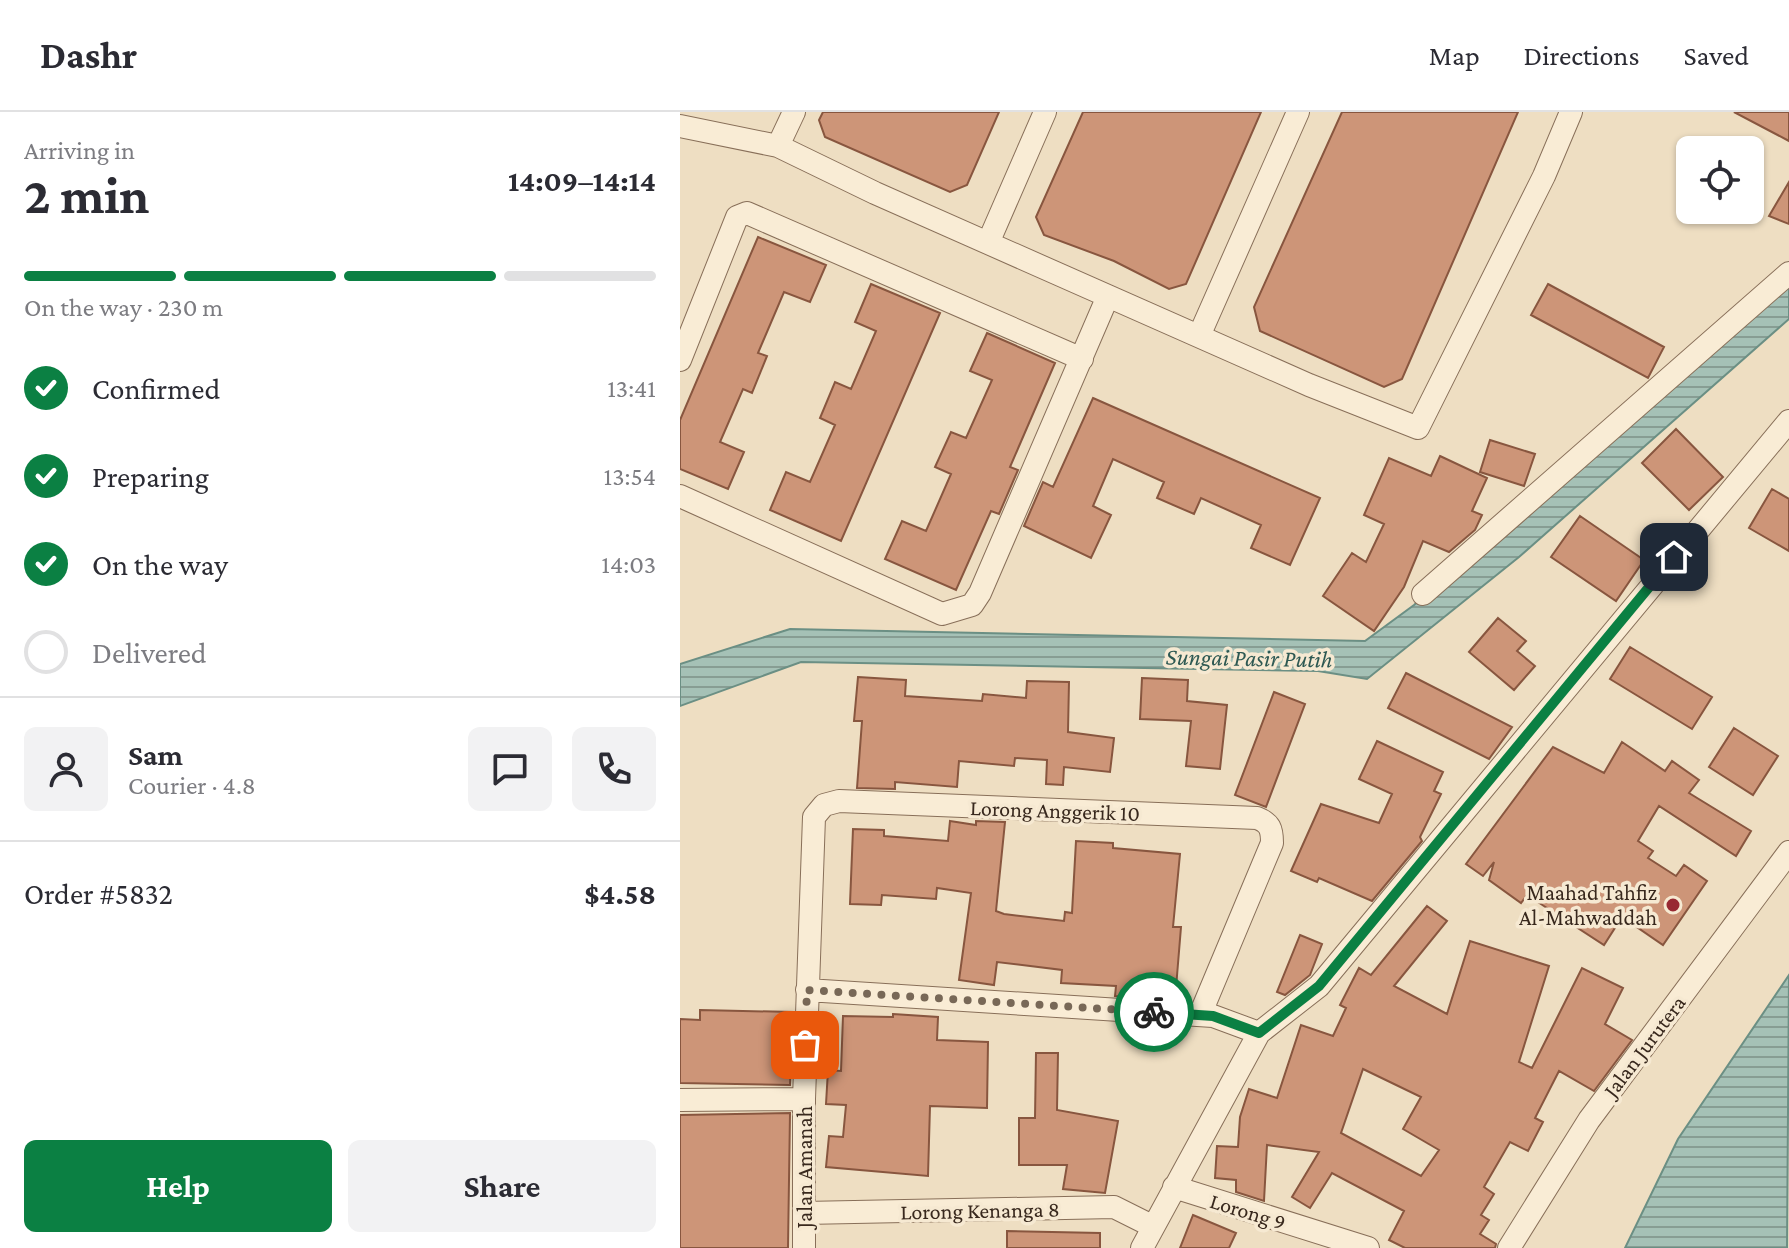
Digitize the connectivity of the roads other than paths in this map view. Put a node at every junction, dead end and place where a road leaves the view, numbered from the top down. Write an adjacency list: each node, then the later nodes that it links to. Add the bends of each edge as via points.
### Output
1 (794, 112): 6 (street)
2 (1045, 112): 7 (street)
3 (1298, 112): 10 (street)
4 (1571, 112): 10 (street, via 1418,428)
5 (680, 126): 6 (street)
6 (778, 146): 7 (street)
7 (988, 243): 9 (street)
8 (1789, 273): 15 (street)
9 (1108, 296): 10 (street); 11 (street)
10 (1199, 336)
11 (1082, 359): 12 (street, via 747,213 737,217); 14 (street, via 972,605 942,614)
12 (680, 360)
13 (1789, 421): 19 (street, via 1319,986)
14 (680, 496)
15 (1423, 594)
16 (1789, 852): 28 (street, Jalan Jurutera, via 1589,1120)
17 (807, 990): 18 (street); 18 (street, Lorong Anggerik 10, via 814,817 824,805 839,801 1257,818 1272,830 1272,843); 20 (street, Jalan Amanah)
18 (1207, 1015): 19 (street)
19 (1249, 1029): 22 (street)
20 (804, 1099): 21 (street); 23 (street, Jalan Amanah)
21 (680, 1100)
22 (1174, 1187): 24 (street); 27 (street, Lorong 9)
23 (804, 1213): 24 (street, Lorong Kenanga 8, via 1114,1207); 25 (street, Jalan Amanah)
24 (1147, 1224): 26 (street)
25 (804, 1248)
26 (1142, 1248)
27 (1368, 1248)
28 (1509, 1248)

